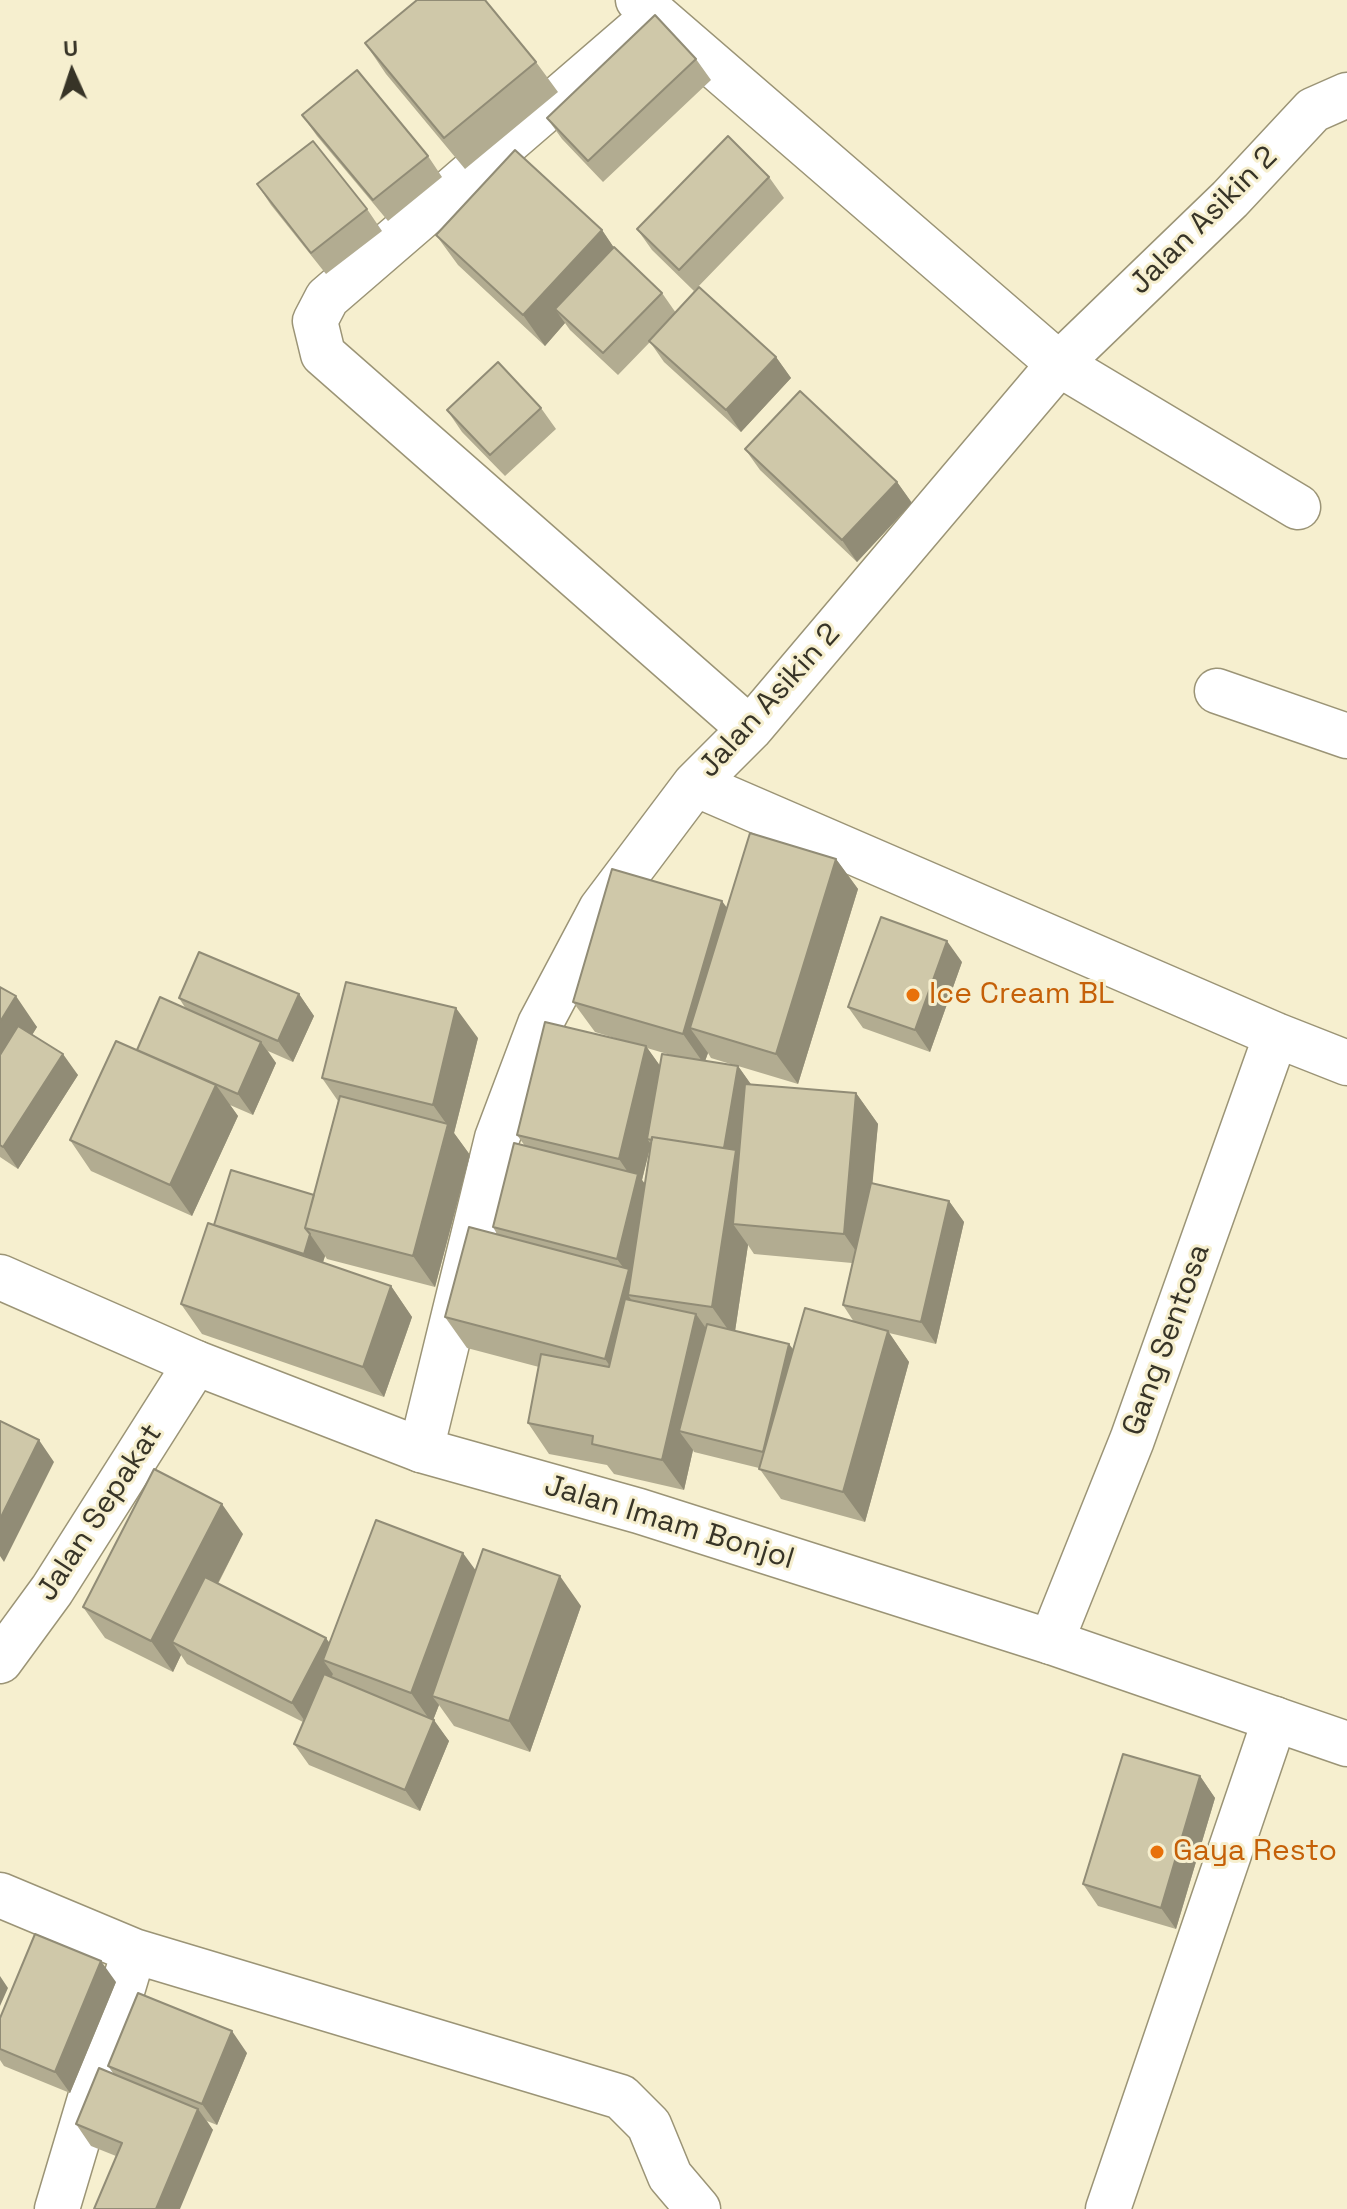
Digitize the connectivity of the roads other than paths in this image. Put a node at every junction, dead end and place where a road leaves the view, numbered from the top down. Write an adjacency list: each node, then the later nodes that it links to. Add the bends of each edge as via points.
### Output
1 (647, 8): 3 (main road); 6 (main road, via 327,298 315,321 323,354)
2 (1347, 95): 3 (main road, Jalan Asikin 2, via 1313,110 1230,199)
3 (1059, 364): 4 (main road); 6 (main road, Jalan Asikin 2)
4 (1298, 507)
5 (1217, 691): 7 (main road)
6 (750, 729): 8 (main road, Jalan Asikin 2)
7 (1347, 736)
8 (695, 784): 9 (main road); 13 (main road, Jalan Asikin 2, via 601,909 540,1024 497,1138)
9 (1276, 1035): 10 (main road); 14 (main road, Gang Sentosa, via 1132,1440)
10 (1347, 1063)
11 (0, 1277): 12 (main road, Jalan Imam Bonjol)
12 (196, 1363): 13 (main road, Jalan Imam Bonjol); 15 (main road, Jalan Sepakat, via 52,1590)
13 (421, 1450): 14 (main road, Jalan Imam Bonjol, via 639,1511)
14 (1051, 1642): 16 (main road, Jalan Imam Bonjol)
15 (0, 1661)
16 (1275, 1719): 17 (main road, Jalan Imam Bonjol); 22 (main road)
17 (1347, 1744)
18 (0, 1895): 19 (main road)
19 (134, 1951): 20 (main road); 21 (main road, via 621,2097 649,2125 670,2176)
20 (57, 2209)
21 (698, 2209)
22 (1108, 2209)

